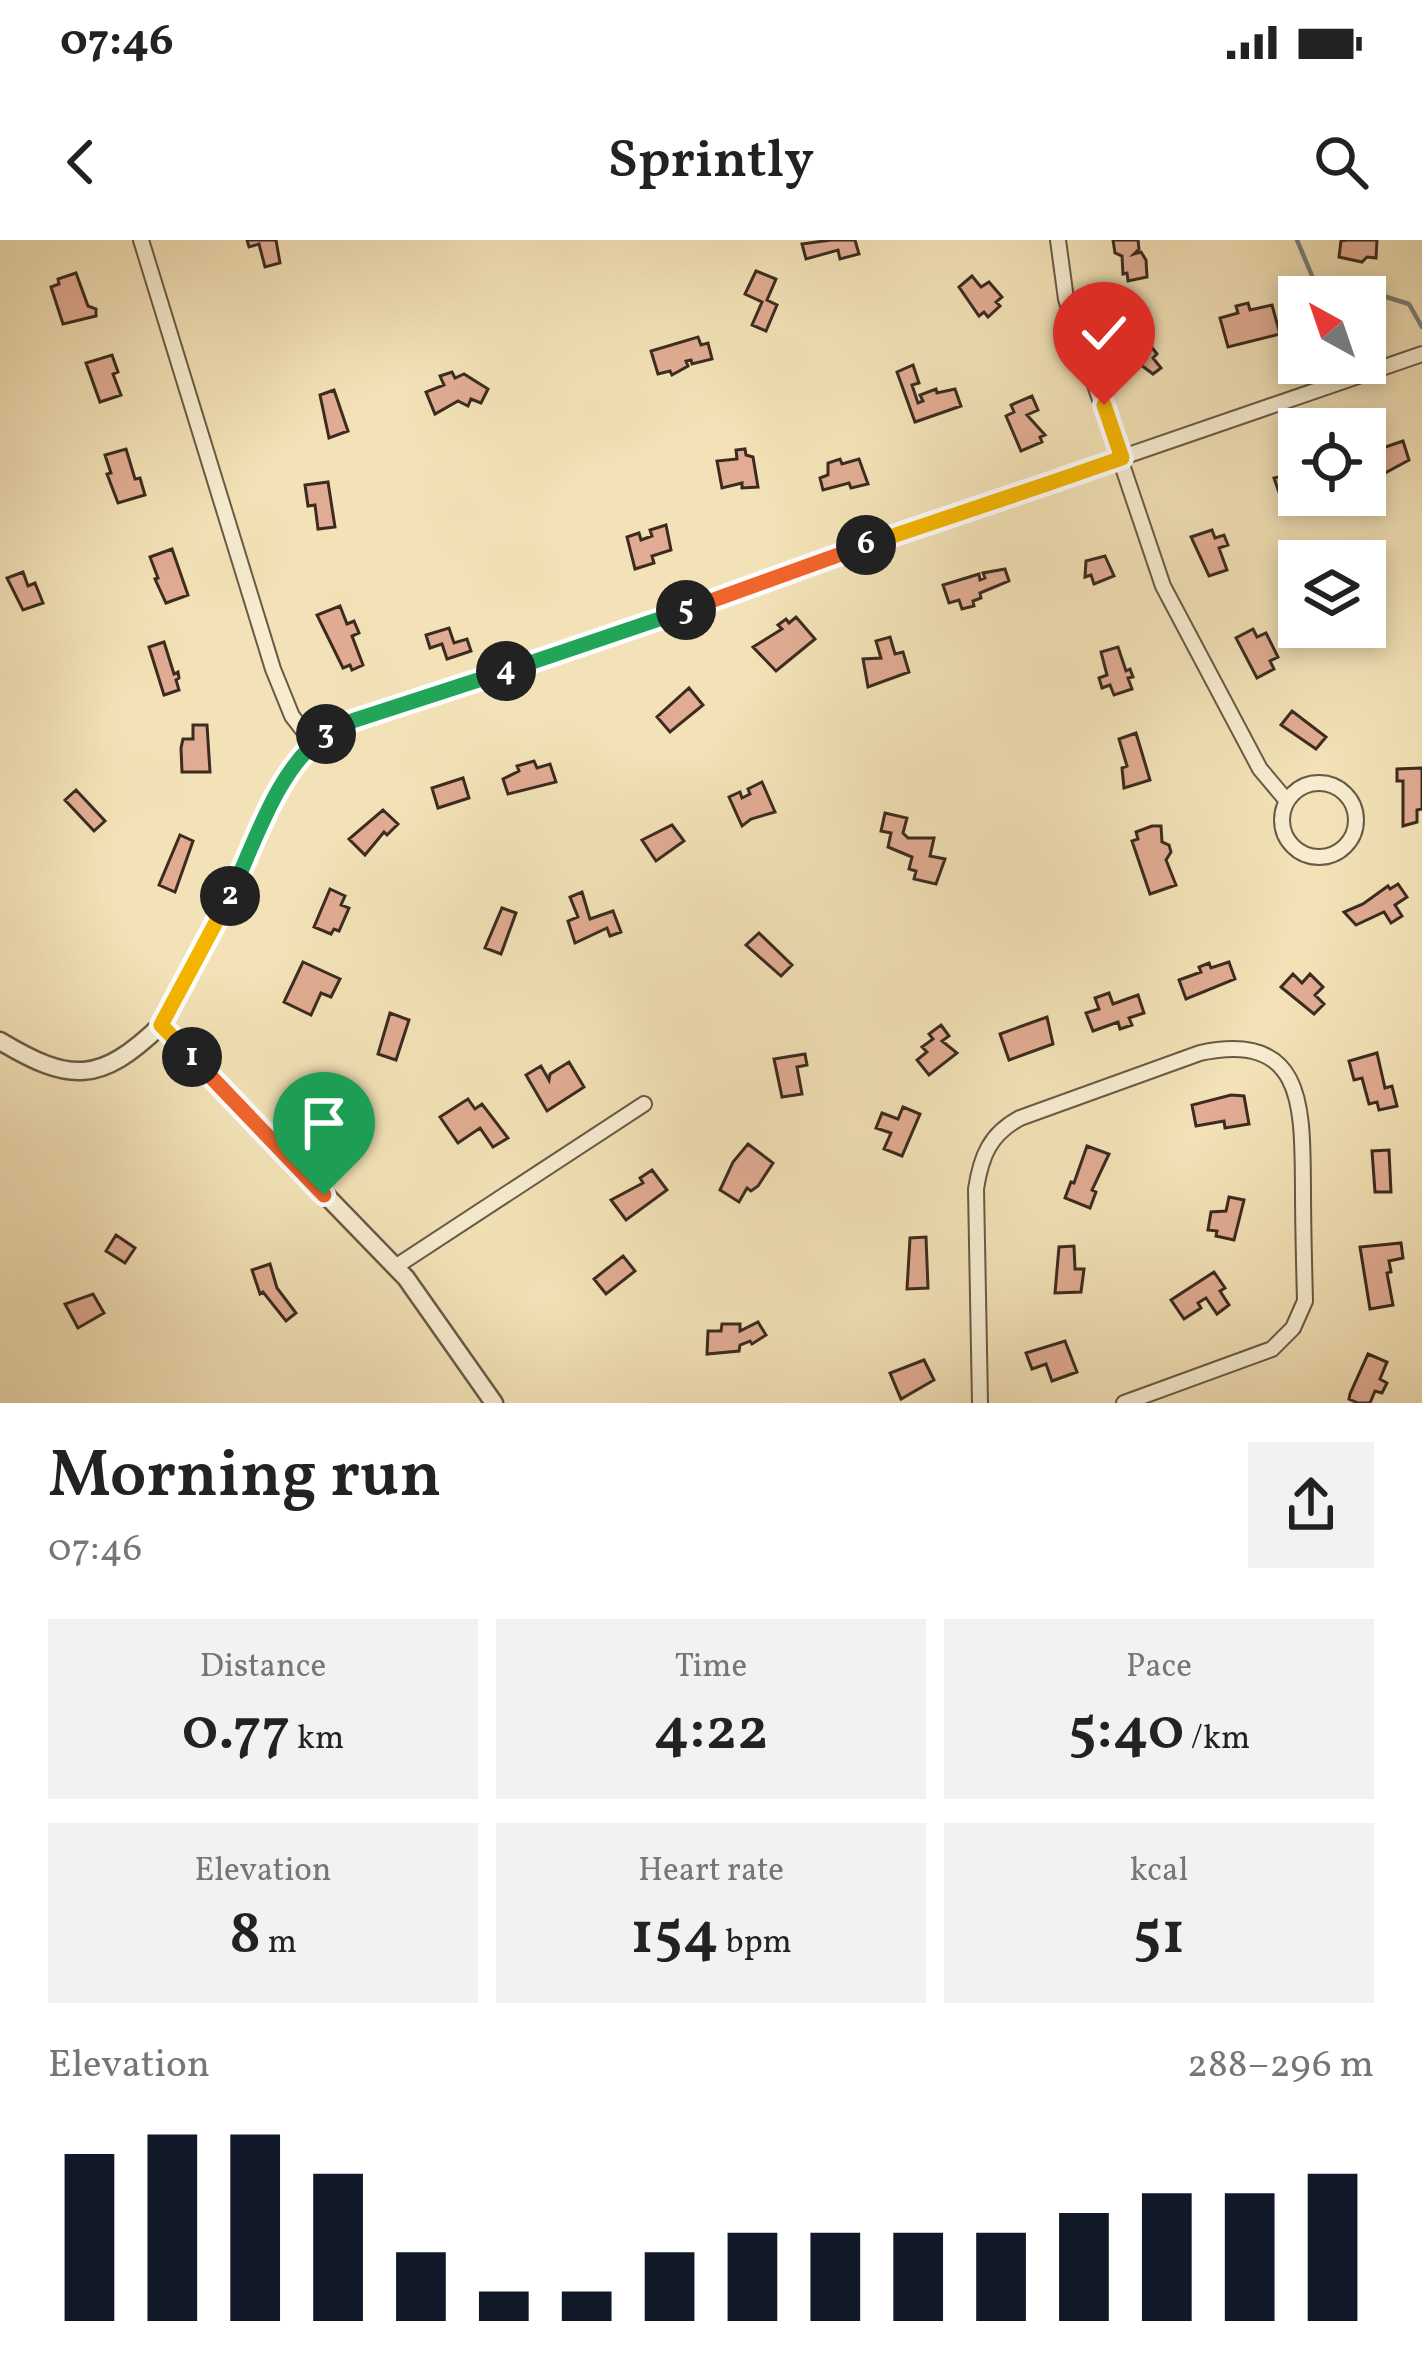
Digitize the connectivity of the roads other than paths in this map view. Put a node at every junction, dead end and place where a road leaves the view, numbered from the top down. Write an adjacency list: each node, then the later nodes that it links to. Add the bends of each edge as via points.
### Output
1 (141, 240): 5 (street, via 273,669)
2 (1058, 240): 4 (street, via 1066,299)
3 (1422, 354): 4 (street)
4 (1122, 458): 5 (street, via 352,721); 6 (street, via 1163,586 1260,769)
5 (313, 743): 7 (street, via 284,784)
6 (1287, 801): 6 (street, via 1282,825 1304,854 1328,856 1354,832 1355,808 1329,784 1305,785)
7 (161, 1025): 8 (street, via 106,1066 78,1073 49,1068); 10 (street)
8 (0, 1041)
9 (644, 1104): 10 (street)
10 (395, 1267): 11 (street)
11 (494, 1403)
12 (980, 1403): 13 (street, via 976,1189 988,1144 1020,1118 1200,1053 1263,1052 1290,1077 1303,1113 1300,1315 1272,1349)
13 (1124, 1403)

